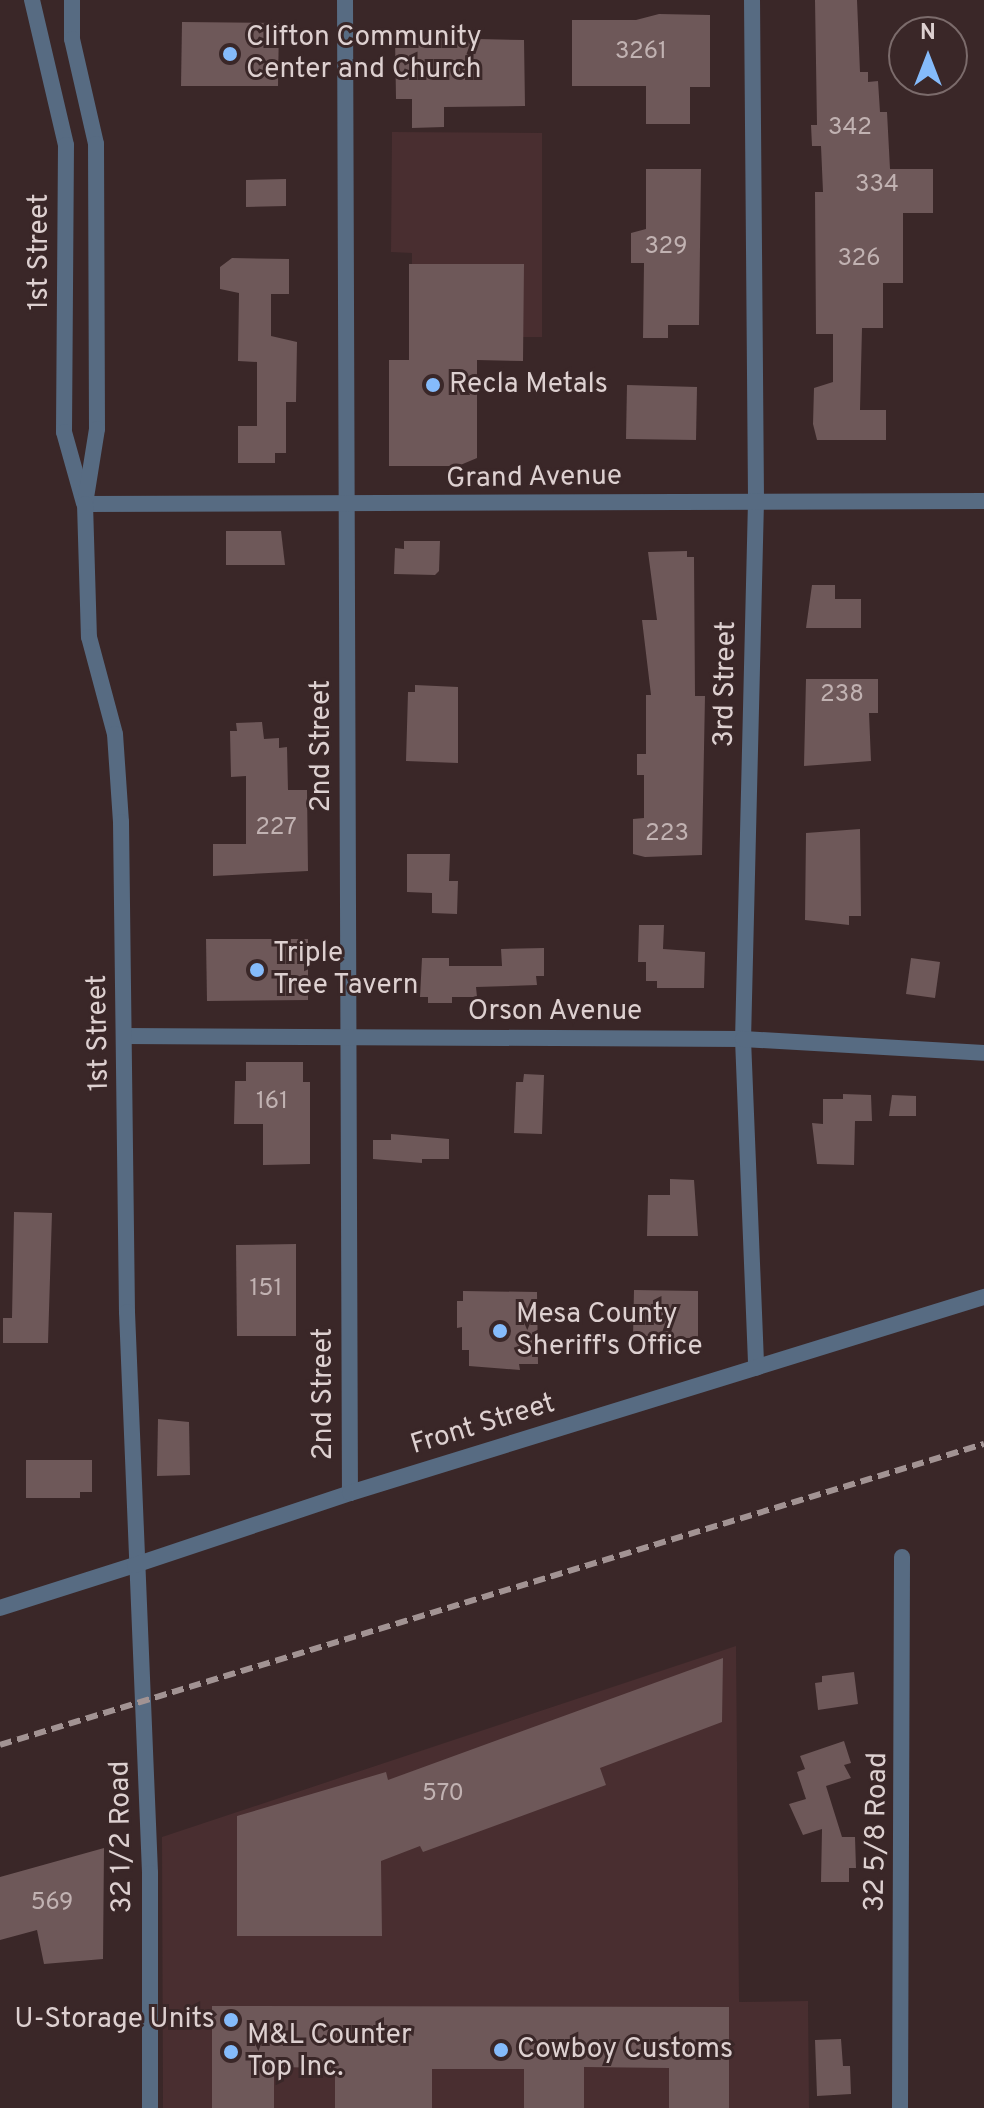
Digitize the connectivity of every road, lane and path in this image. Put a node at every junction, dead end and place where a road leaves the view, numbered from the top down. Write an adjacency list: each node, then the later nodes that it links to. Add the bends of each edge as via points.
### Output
1 (32, 0): 7 (street, 1st Street, via 66,145 64,432)
2 (72, 0): 7 (street, 1st Street, via 72,39 96,144 97,429)
3 (345, 0): 8 (street, 2nd Street)
4 (752, 0): 5 (street, 3rd Street)
5 (756, 501): 6 (street, Grand Avenue); 8 (street, Grand Avenue); 11 (street, 3rd Street)
6 (984, 501)
7 (85, 504): 8 (street, Grand Avenue); 9 (street, 1st Street, via 89,637 117,754)
8 (347, 506): 10 (street, 2nd Street)
9 (125, 1036): 10 (street, Orson Avenue); 17 (street, 1st Street)
10 (350, 1038): 11 (street, Orson Avenue); 15 (street, 2nd Street)
11 (743, 1039): 12 (street, Orson Avenue); 14 (street, 3rd Street)
12 (984, 1053)
13 (984, 1297): 14 (street, Front Street)
14 (756, 1368): 15 (street, Front Street)
15 (350, 1493): 17 (street, Front Street)
16 (902, 1557): 20 (street, 32 5/8 Road)
17 (135, 1565): 18 (street, Front Street); 19 (street, 32 1/2 Road, via 150,1873)
18 (0, 1608)
19 (150, 2108)
20 (900, 2108)

